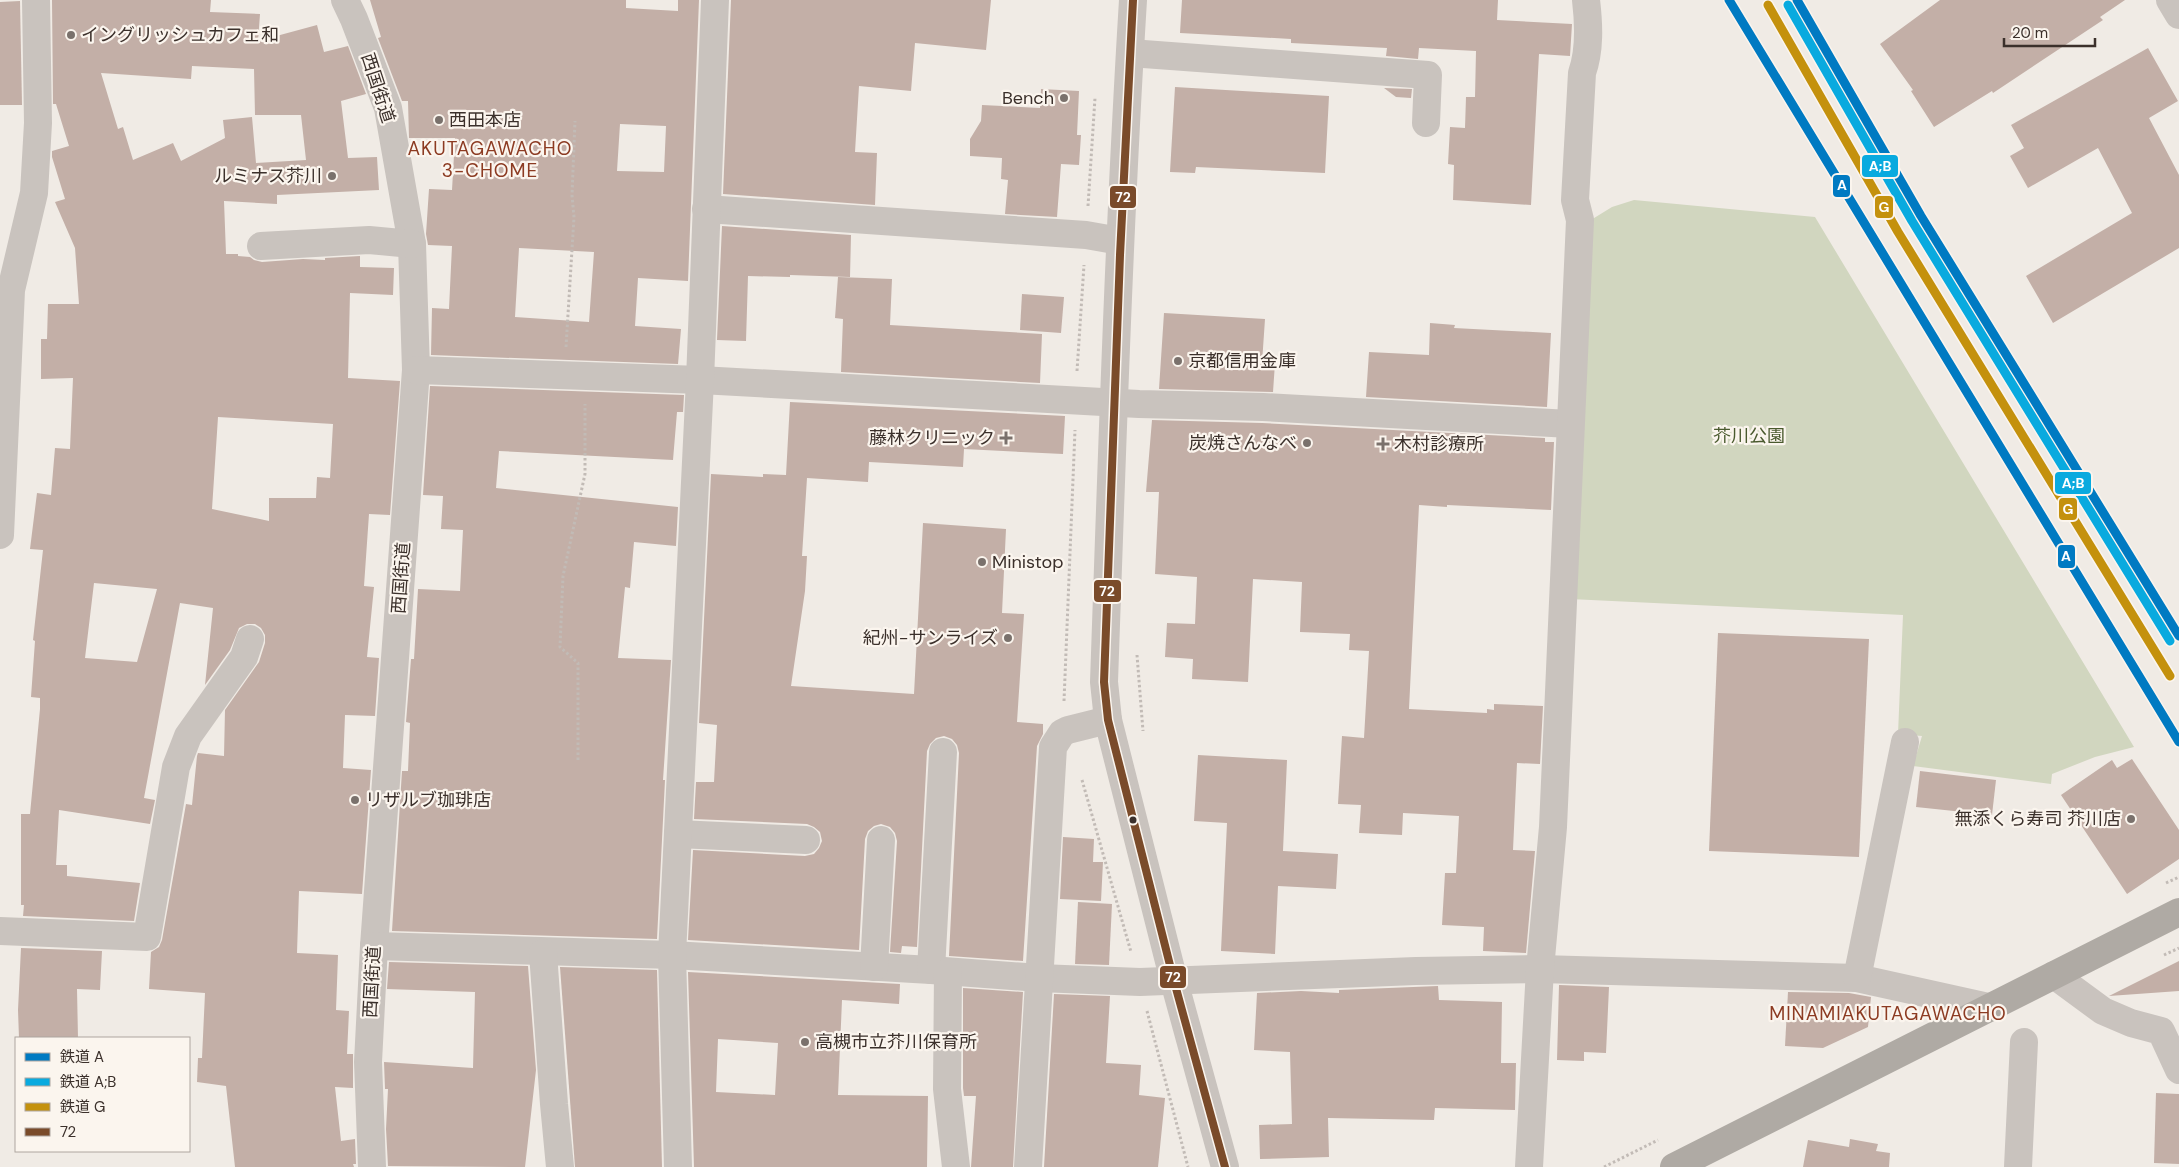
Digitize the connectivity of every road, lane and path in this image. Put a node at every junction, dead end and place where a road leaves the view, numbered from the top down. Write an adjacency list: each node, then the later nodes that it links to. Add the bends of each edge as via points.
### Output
1 (36, 0): 20 (street, via 38,122 34,193 11,290)
2 (345, 0): 13 (street, 西国街道, via 388,108)
3 (715, 0): 11 (street)
4 (1134, 0): 8 (street)
5 (1586, 0): 19 (street, via 1587,59 1582,74 1575,200 1580,220)
6 (2170, 0): 7 (street)
7 (2179, 15)
8 (1130, 53): 10 (street, via 1428,75); 12 (street)
9 (575, 121): 16 (path, via 574,217 566,328)
10 (1426, 122)
11 (706, 209): 12 (street, via 1086,235); 17 (street)
12 (1120, 241): 18 (street)
13 (412, 244): 14 (street, via 369,240); 15 (street, 西国街道)
14 (261, 246)
15 (416, 370): 16 (street); 33 (street, 西国街道)
16 (575, 375): 17 (street); 27 (path, via 585,474 563,576 560,646 578,663)
17 (700, 380): 18 (street); 28 (street)
18 (1113, 402): 19 (street); 23 (street, via 1104,682)
19 (1570, 424): 37 (street, via 1553,827)
20 (0, 534)
21 (250, 640): 32 (street, via 244,657 188,736 176,767 147,937)
22 (1137, 655): 24 (path)
23 (1108, 720): 40 (street, via 1068,730 1062,733 1053,747); 42 (street)
24 (1145, 738)
25 (1906, 742): 41 (street)
26 (943, 752): 38 (street)
27 (578, 760)
28 (678, 834): 29 (street); 35 (street)
29 (806, 840)
30 (881, 840): 36 (street)
31 (2179, 912): 39 (highway)
32 (0, 931)
33 (374, 946): 34 (street); 46 (street, 西国街道, via 368,1062)
34 (544, 952): 35 (street); 47 (street)
35 (672, 956): 36 (street); 48 (street)
36 (874, 967): 38 (street)
37 (1540, 969): 41 (street); 42 (street); 52 (street)
38 (939, 971): 40 (street); 49 (street)
39 (2054, 975): 43 (highway); 45 (street, via 2103,1011 2160,1031)
40 (1039, 978): 42 (street, via 1140,982); 50 (street)
41 (1856, 978): 43 (street)
42 (1174, 980): 51 (street)
43 (1988, 1007): 53 (highway)
44 (2024, 1042): 54 (street)
45 (2179, 1070)
46 (372, 1167)
47 (560, 1167)
48 (678, 1167)
49 (956, 1167)
50 (1028, 1167)
51 (1226, 1167)
52 (1529, 1167)
53 (1674, 1167)
54 (2018, 1167)

